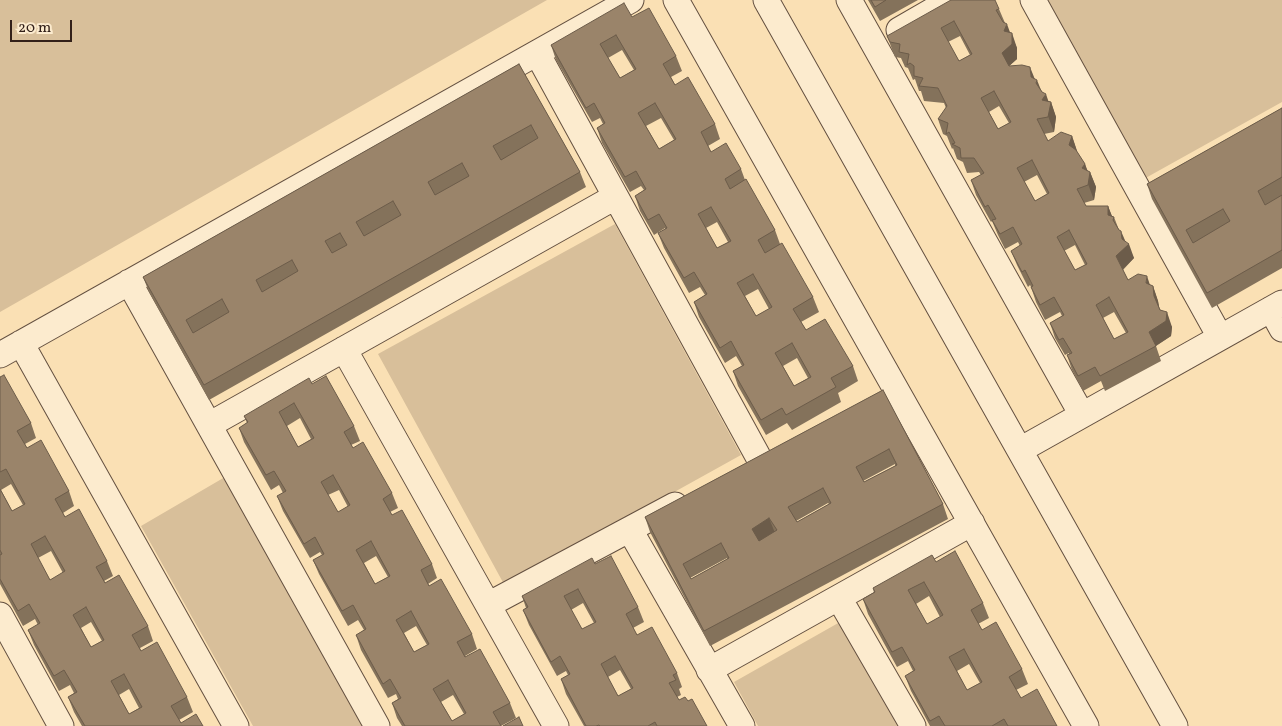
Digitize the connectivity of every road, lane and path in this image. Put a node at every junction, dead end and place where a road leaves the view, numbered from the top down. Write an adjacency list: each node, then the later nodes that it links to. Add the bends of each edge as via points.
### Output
1 (631, 0): 8 (street)
2 (676, 0): 20 (street, via 887,392)
3 (766, 0): 17 (street)
4 (849, 0): 7 (street)
5 (951, 0): 7 (street)
6 (1033, 0): 12 (street, via 1150,190)
7 (873, 44): 15 (street)
8 (537, 53): 9 (street); 10 (street)
9 (615, 196): 14 (street); 18 (street)
10 (129, 282): 13 (street); 16 (street)
11 (1278, 314): 12 (street)
12 (1220, 338): 15 (street)
13 (10, 349): 27 (street)
14 (344, 349): 16 (street); 23 (street)
15 (1082, 415): 17 (street)
16 (209, 425): 28 (street)
17 (1020, 450): 33 (street)
18 (760, 460)
19 (699, 492): 21 (street)
20 (972, 523): 22 (street); 32 (street)
21 (630, 530): 23 (street); 25 (street)
22 (839, 598): 25 (street); 31 (street)
23 (488, 605): 29 (street)
24 (0, 615): 26 (street)
25 (709, 670): 30 (street)
26 (61, 726)
27 (236, 726)
28 (377, 726)
29 (556, 726)
30 (742, 726)
31 (913, 726)
32 (1086, 726)
33 (1175, 726)

